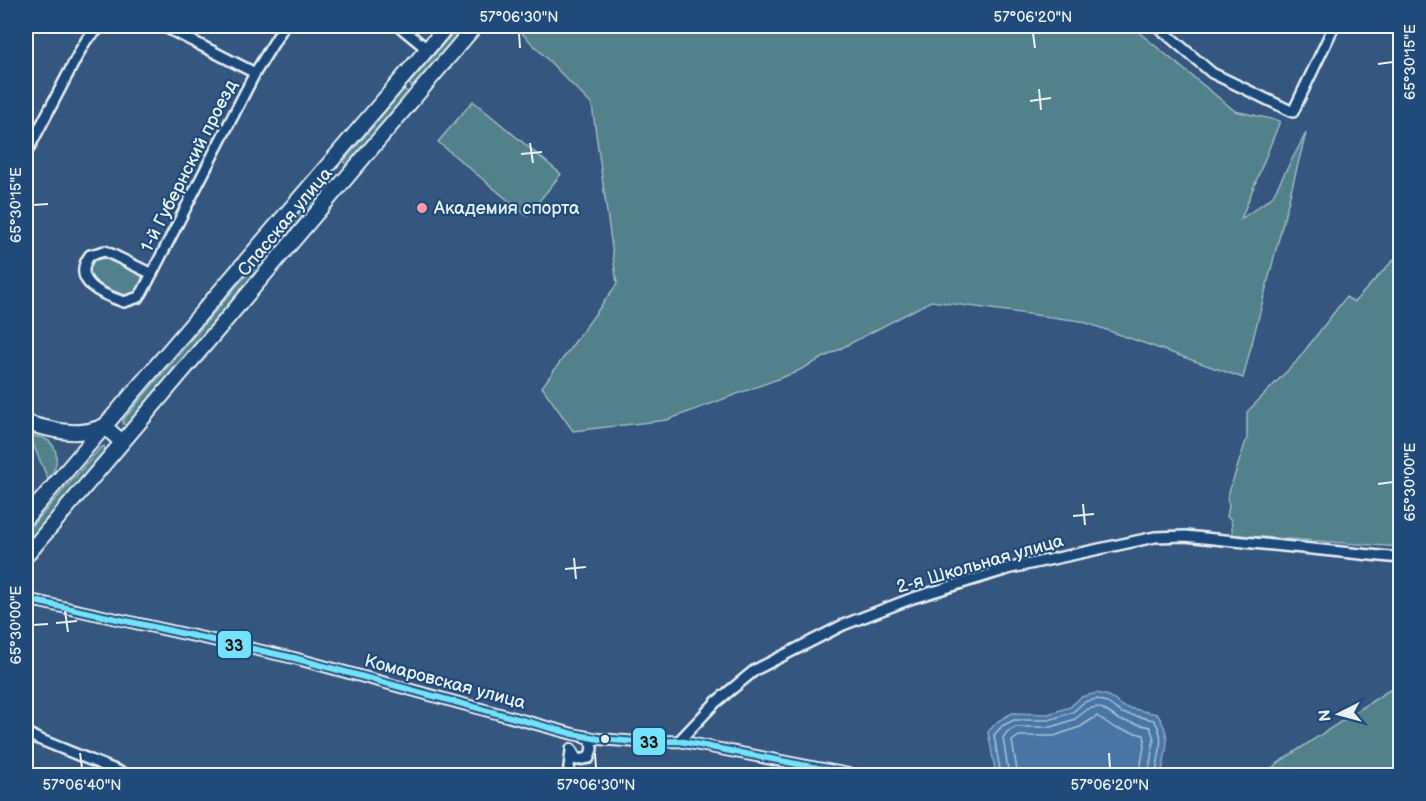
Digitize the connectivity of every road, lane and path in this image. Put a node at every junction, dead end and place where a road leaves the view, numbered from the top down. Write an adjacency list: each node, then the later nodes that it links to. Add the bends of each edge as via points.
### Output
1 (102, 26): 11 (street, via 81,49)
2 (163, 26): 10 (street, 1-й Губернский проезд)
3 (284, 26): 10 (street, 1-й Губернский проезд)
4 (399, 26): 9 (street)
5 (447, 26): 9 (street, Спасская улица)
6 (475, 26): 13 (street, Спасская улица)
7 (1157, 26): 8 (street, via 1212,73 1293,112)
8 (1334, 26)
9 (427, 49): 12 (street, Спасская улица)
10 (255, 73): 14 (street, 1-й Губернский проезд)
11 (26, 154)
12 (330, 163): 13 (street); 16 (street, Спасская улица)
13 (346, 178): 17 (street, Спасская улица)
14 (152, 274): 14 (street, 1-й Губернский проезд, via 105,251 90,255 83,269 94,288 124,302 138,297)
15 (26, 423): 16 (street, via 76,432)
16 (104, 426): 17 (street); 18 (street, Спасская улица)
17 (122, 442): 19 (street, Спасская улица)
18 (26, 518)
19 (28, 549)
20 (1401, 558): 24 (street, 2-я Школьная улица, via 1185,536 1155,537 1011,568 913,598 843,625 755,670 716,702)
21 (26, 599): 23 (street, Комаровская улица, via 294,658)
22 (26, 732): 26 (street)
23 (575, 734): 24 (street, Комаровская улица, via 638,742); 25 (street); 25 (street, via 591,740 592,749 589,758 576,760)
24 (679, 741): 28 (street, Комаровская улица)
25 (572, 749): 27 (street)
26 (130, 776)
27 (568, 776)
28 (859, 776)

